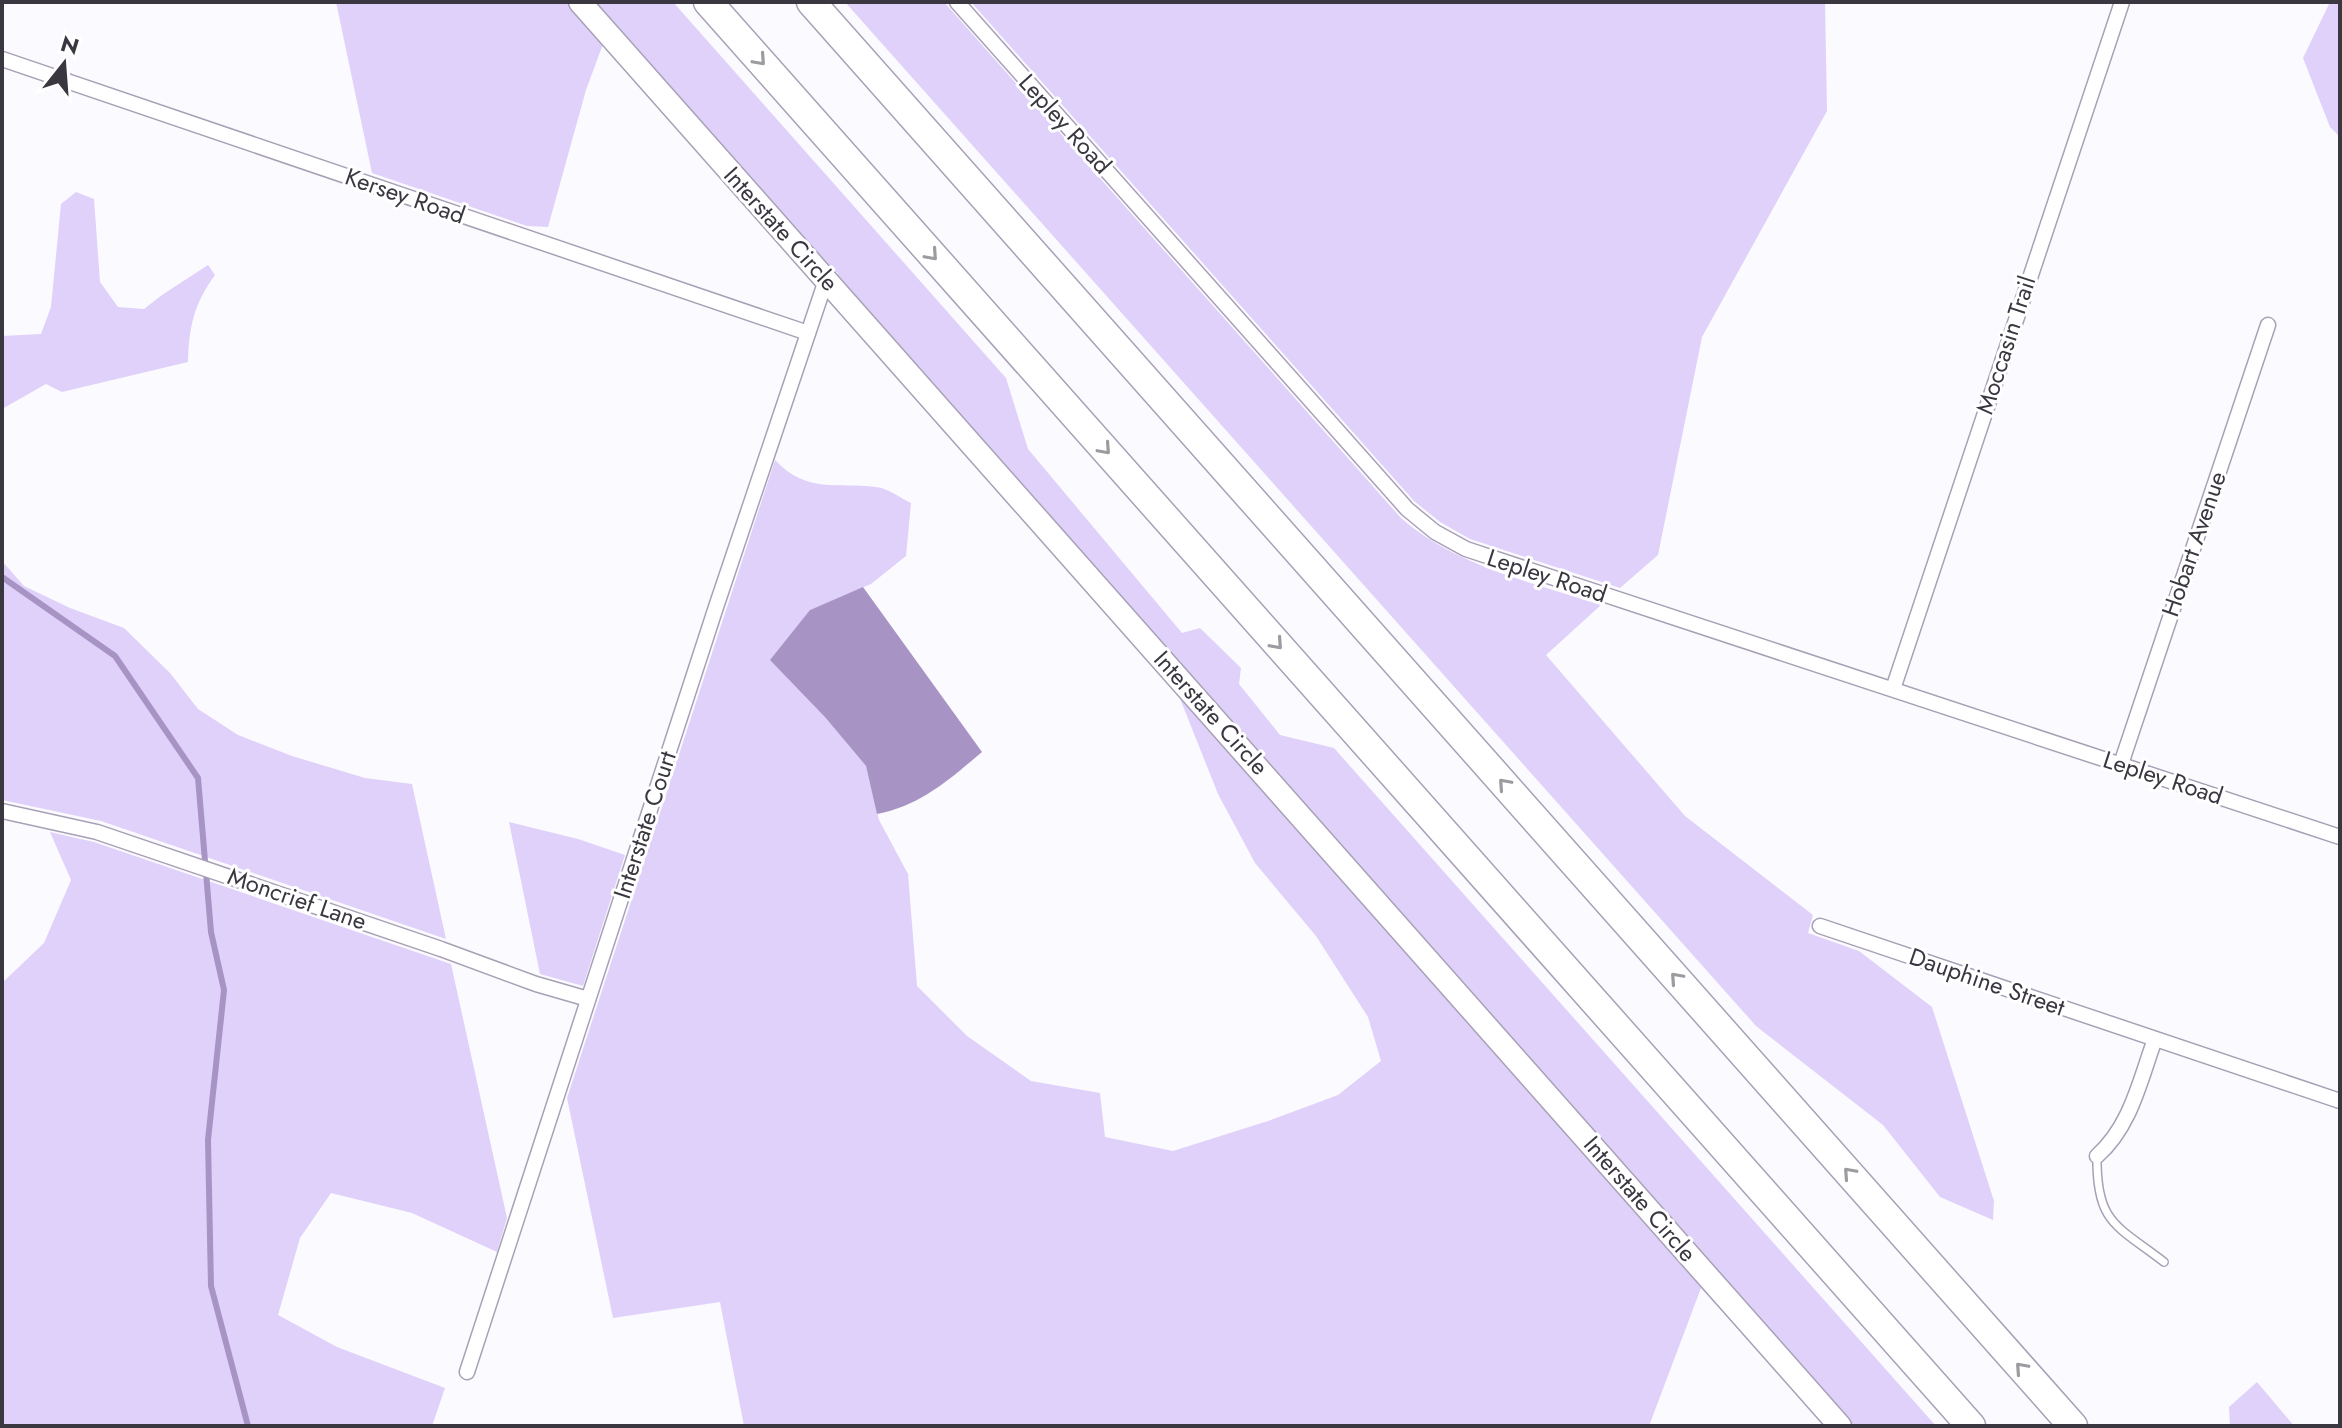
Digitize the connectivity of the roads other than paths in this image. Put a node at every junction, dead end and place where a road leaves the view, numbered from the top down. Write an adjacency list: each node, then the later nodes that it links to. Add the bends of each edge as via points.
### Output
1 (580, 2): 7 (street, Interstate Circle)
2 (708, 2): 22 (highway, one-way to 22)
3 (811, 2): 23 (highway, one-way to 3)
4 (957, 2): 10 (street, Lepley Road, via 1421,521 1466,549)
5 (2122, 2): 10 (street, Moccasin Trail)
6 (2, 59): 9 (street, Kersey Road)
7 (826, 280): 9 (street, Interstate Court); 21 (street, Interstate Circle)
8 (2268, 325): 11 (street, Hobart Avenue)
9 (808, 333): 15 (street, Interstate Court)
10 (1893, 689): 11 (street, Lepley Road)
11 (2121, 764): 13 (street, Lepley Road)
12 (2, 811): 15 (street, Moncrief Lane, via 97,832)
13 (2340, 837)
14 (1820, 926): 16 (street, Dauphine Street)
15 (588, 999): 20 (street, Interstate Court)
16 (2155, 1039): 17 (street, Dauphine Street); 18 (street, via 2125,1123)
17 (2340, 1101)
18 (2097, 1156): 19 (lane, via 2097,1185 2116,1228)
19 (2164, 1262)
20 (467, 1372)
21 (1840, 1426)
22 (1971, 1426)
23 (2073, 1426)

